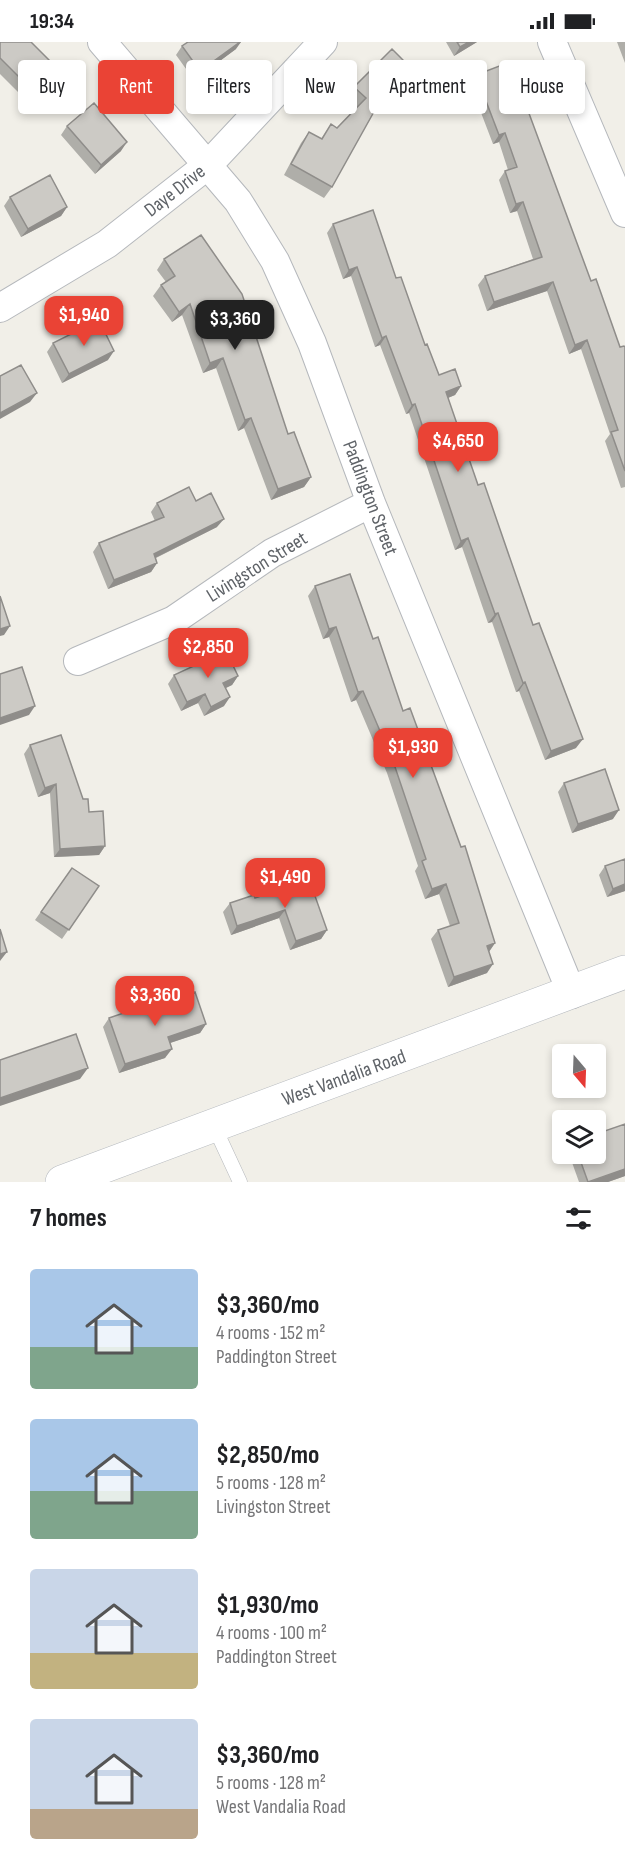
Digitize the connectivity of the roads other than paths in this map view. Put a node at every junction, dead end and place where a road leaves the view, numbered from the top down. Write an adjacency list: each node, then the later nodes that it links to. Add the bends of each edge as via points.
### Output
1 (102, 42): 4 (street, Paddington Street)
2 (323, 42): 4 (street, Daye Drive)
3 (552, 42): 5 (street)
4 (209, 164): 6 (street, Daye Drive, via 107,244); 7 (street, Paddington Street, via 238,201 275,261 312,343)
5 (625, 213)
6 (0, 308)
7 (371, 503): 8 (street, Livingston Street, via 272,553 174,620); 10 (street, Paddington Street)
8 (78, 661)
9 (625, 972): 10 (main road, West Vandalia Road)
10 (572, 994): 11 (main road, West Vandalia Road)
11 (214, 1126): 12 (main road, West Vandalia Road); 13 (lane)
12 (62, 1182)
13 (240, 1182)

